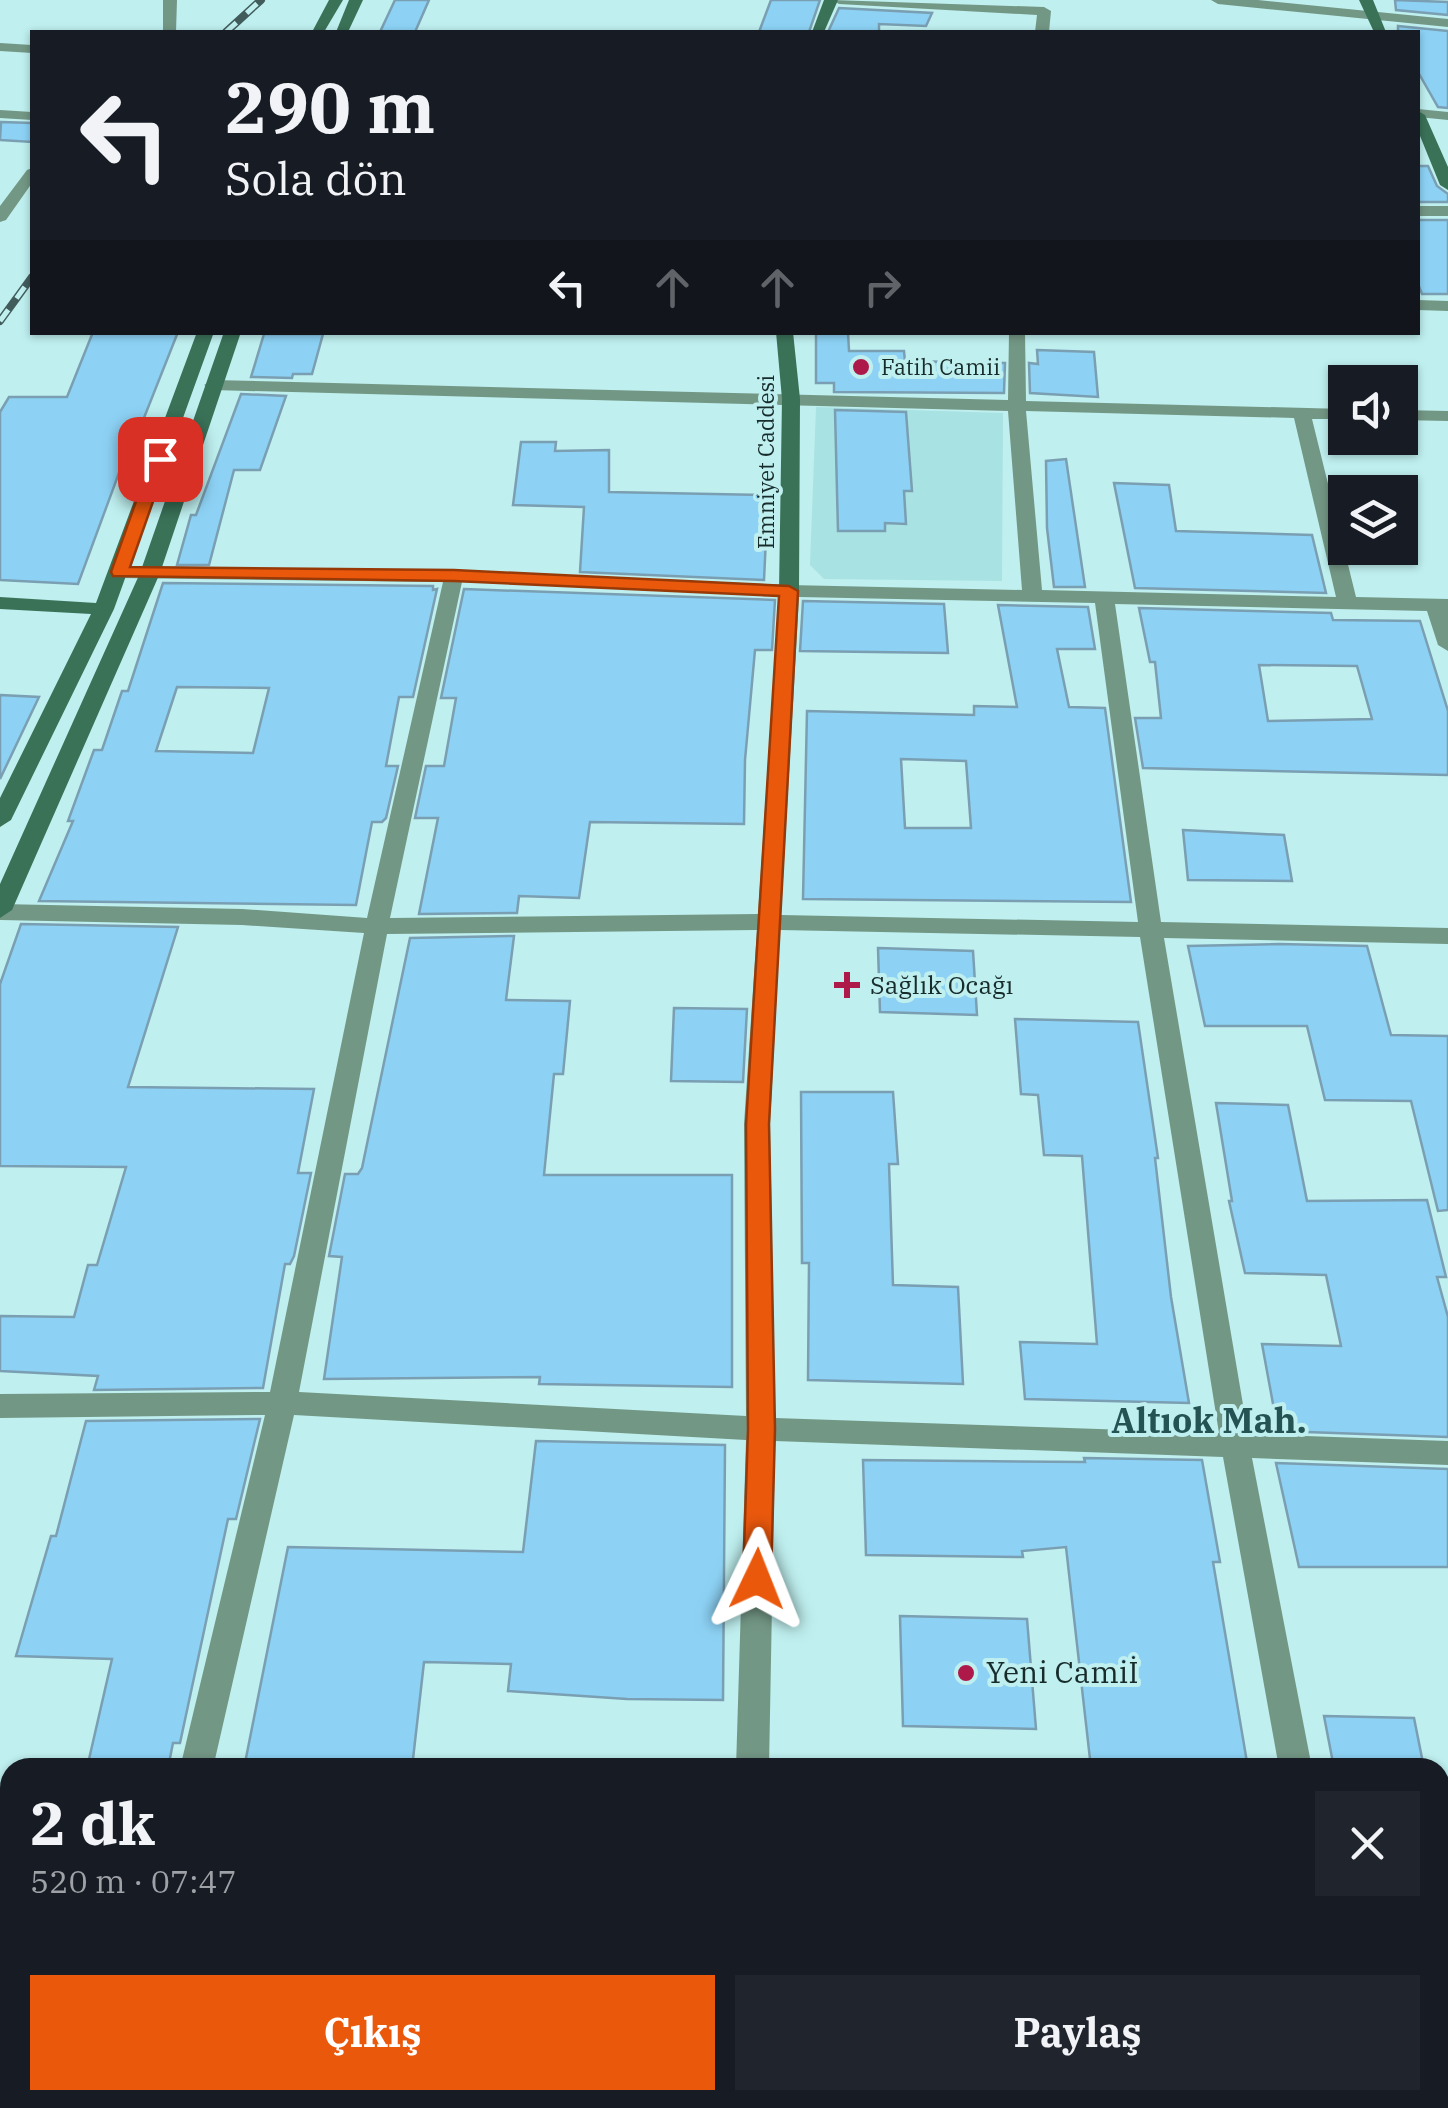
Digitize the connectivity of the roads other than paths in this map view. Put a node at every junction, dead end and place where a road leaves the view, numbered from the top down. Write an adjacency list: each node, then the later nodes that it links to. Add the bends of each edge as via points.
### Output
1 (170, 0): 9 (street)
2 (336, 0): 10 (street)
3 (356, 0): 11 (street)
4 (835, 0): 12 (street); 13 (street, via 1044,11)
5 (1218, 0): 7 (street)
6 (1366, 0): 7 (street)
7 (1372, 15): 8 (street); 14 (street)
8 (1448, 23)
9 (170, 30)
10 (319, 30)
11 (343, 30)
12 (819, 30)
13 (1042, 30)
14 (1379, 30)
15 (0, 47): 16 (street)
16 (30, 49)
17 (0, 114): 18 (street)
18 (30, 116)
19 (1448, 116): 20 (street)
20 (1420, 121)
21 (1420, 124): 22 (street)
22 (1441, 156): 24 (street)
23 (30, 176): 27 (street)
24 (1448, 185)
25 (1420, 210): 26 (street)
26 (1448, 212)
27 (0, 216)
28 (1420, 305): 29 (street)
29 (1448, 306)
30 (205, 335): 41 (street)
31 (232, 335): 34 (street)
32 (784, 335): 35 (street, Emniyet Caddesi)
33 (1017, 335): 36 (street)
34 (213, 386): 35 (street); 42 (street)
35 (791, 399): 36 (street); 44 (street, Emniyet Caddesi)
36 (1017, 406): 37 (street); 45 (street)
37 (1302, 413): 38 (street); 48 (street)
38 (1328, 414)
39 (1418, 415): 40 (street)
40 (1448, 416)
41 (120, 572): 42 (street); 50 (street)
42 (150, 573): 43 (street); 53 (street)
43 (454, 576): 44 (street); 55 (street)
44 (789, 591): 45 (street); 54 (street)
45 (1032, 593): 46 (street)
46 (1104, 596): 48 (street); 56 (street)
47 (0, 603): 50 (street)
48 (1348, 604): 49 (street)
49 (1442, 604): 51 (street)
50 (104, 609): 52 (street)
51 (1448, 645)
52 (0, 820)
53 (0, 911): 55 (street)
54 (769, 922): 55 (street); 56 (street); 60 (street, via 758,1124)
55 (377, 926): 58 (street)
56 (1151, 932): 57 (street); 61 (street)
57 (1448, 936)
58 (282, 1403): 59 (street); 60 (street); 63 (street)
59 (0, 1406)
60 (761, 1429): 61 (street); 64 (street)
61 (1235, 1444): 62 (street); 65 (street)
62 (1448, 1453)
63 (198, 1758)
64 (752, 1758)
65 (1294, 1758)

